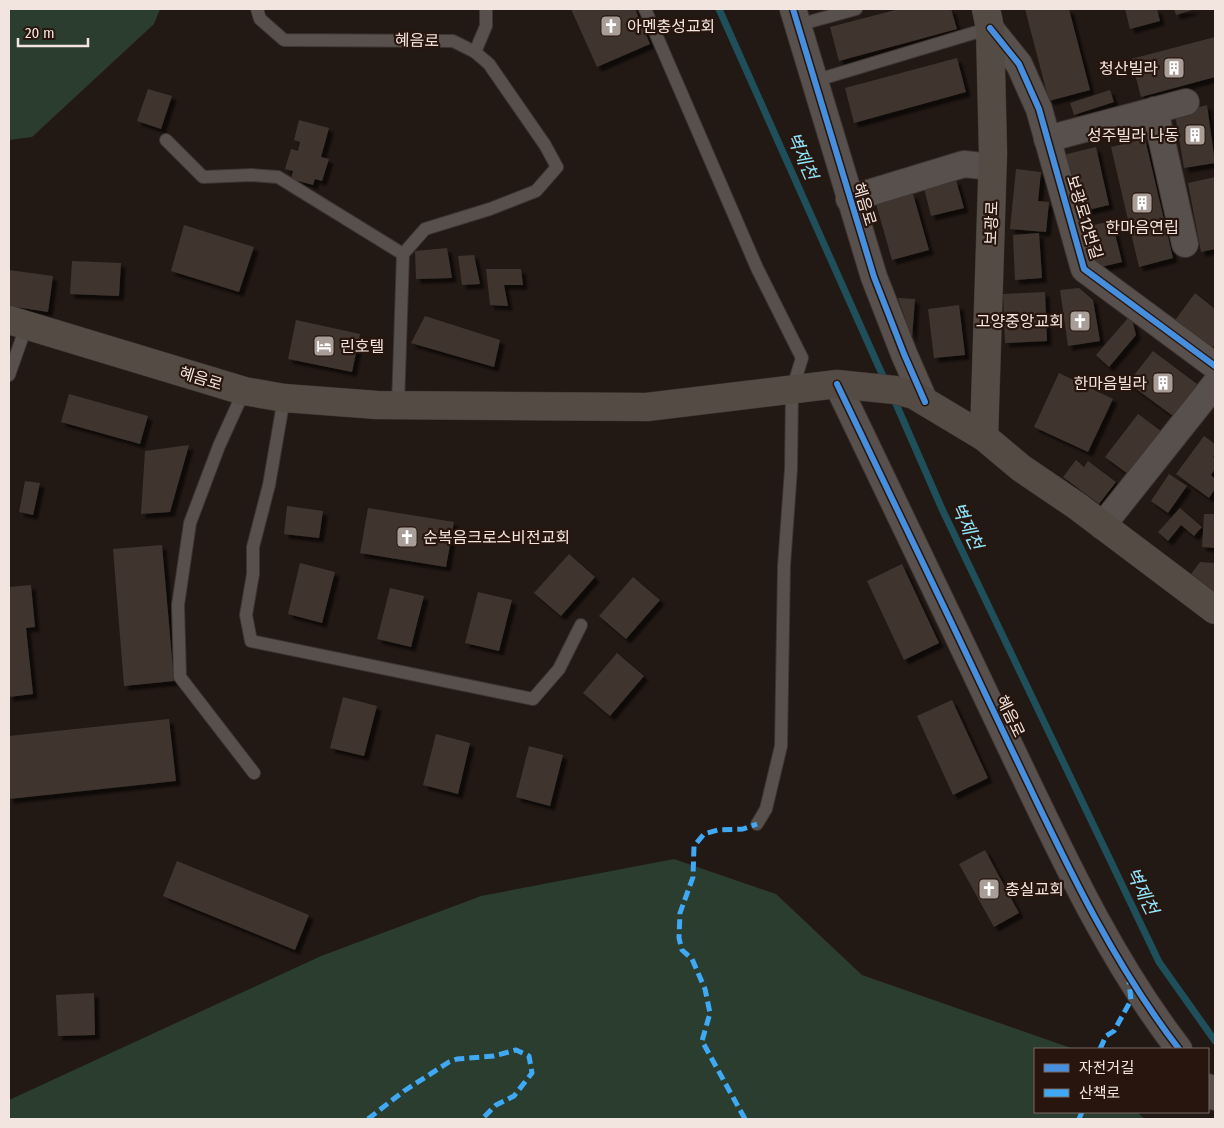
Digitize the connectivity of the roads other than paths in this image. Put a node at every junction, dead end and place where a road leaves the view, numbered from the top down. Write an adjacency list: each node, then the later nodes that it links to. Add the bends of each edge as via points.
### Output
1 (257, 9): 7 (lane, 혜음로, via 260,19 284,40 453,41)
2 (486, 9): 7 (lane, via 486,26)
3 (646, 9): 22 (lane, via 757,268 802,358)
4 (856, 9): 5 (lane)
5 (795, 17): 8 (street, 혜음로)
6 (988, 18): 8 (lane); 11 (street, 보광로12번길, via 1019,64 1039,109); 13 (main road, 보광로)
7 (475, 52): 16 (lane, 혜음로, via 489,64 558,167 536,191 425,230)
8 (814, 81): 14 (street, 혜음로)
9 (1186, 102): 10 (street)
10 (1155, 110): 11 (street); 15 (street)
11 (1047, 139): 18 (street, 보광로12번길, via 1084,269)
12 (166, 140): 16 (lane, via 203,178 278,177)
13 (992, 168): 14 (street, via 964,164); 27 (main road, 보광로)
14 (849, 199): 25 (street, 혜음로, via 874,277)
15 (1185, 244)
16 (403, 254): 26 (lane)
17 (18, 322): 19 (lane); 23 (main road, 혜음로)
18 (1215, 366)
19 (9, 375)
20 (1215, 384): 28 (street)
21 (845, 385): 22 (main road, 혜음로); 25 (main road, via 895,390); 33 (street, 혜음로, via 1075,880 1158,1023)
22 (792, 390): 26 (main road, 혜음로, via 648,406); 32 (lane, via 791,469 784,566 781,746 766,809)
23 (244, 391): 24 (main road, 혜음로); 31 (lane, via 190,522 178,605 180,677)
24 (284, 398): 26 (main road, 혜음로); 30 (lane, via 269,485 253,547 246,615 251,640 533,699 558,669)
25 (920, 399): 27 (main road)
26 (398, 405)
27 (984, 437): 28 (main road)
28 (1102, 526): 29 (main road)
29 (1215, 610)
30 (581, 625)
31 (254, 773)
32 (757, 824)
33 (1178, 1048)

